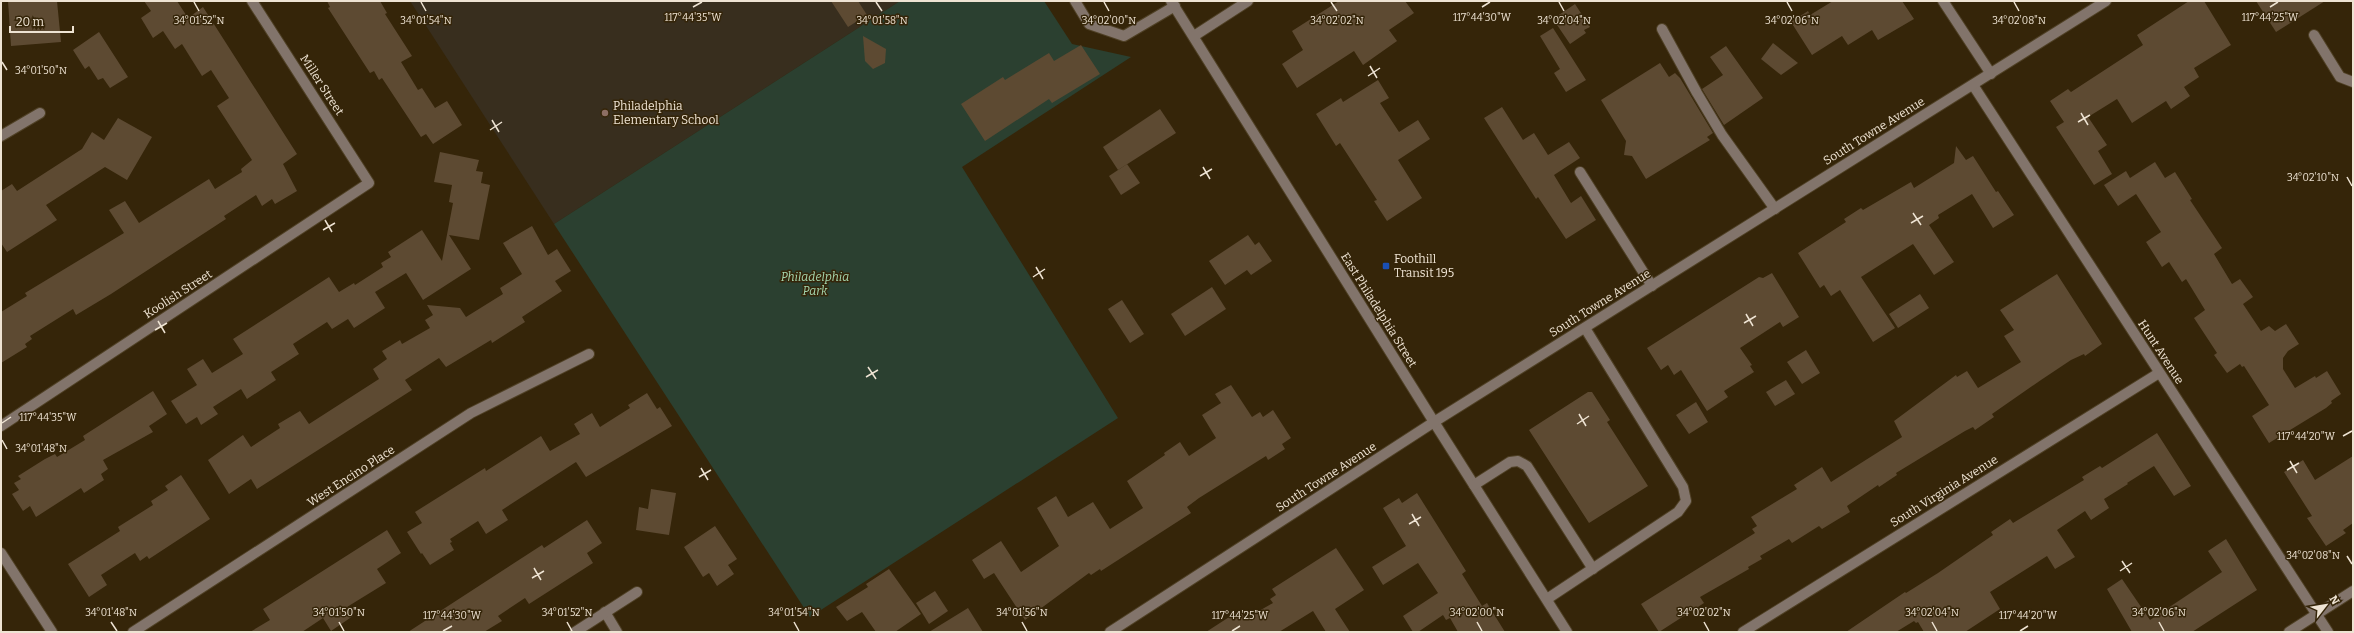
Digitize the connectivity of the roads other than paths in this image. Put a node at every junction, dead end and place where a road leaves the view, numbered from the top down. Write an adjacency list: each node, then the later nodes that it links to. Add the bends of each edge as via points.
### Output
1 (252, 1): 16 (street, Miller Street)
2 (1075, 1): 6 (street, via 1089,24 1124,36)
3 (1248, 1): 9 (street)
4 (1944, 1): 10 (street)
5 (2106, 1): 10 (street, South Towne Avenue)
6 (1173, 4): 9 (street, East Philadelphia Street)
7 (1662, 30): 17 (street, via 1722,135)
8 (2314, 35): 11 (street, via 2340,77)
9 (1194, 36): 22 (street, East Philadelphia Street)
10 (1991, 74): 12 (street, South Towne Avenue)
11 (2353, 82)
12 (1974, 85): 17 (street, South Towne Avenue); 21 (street, Hunt Avenue)
13 (40, 113): 14 (street)
14 (1, 136)
15 (1580, 172): 18 (street)
16 (369, 184): 23 (street, Koolish Street)
17 (1776, 209): 18 (street, South Towne Avenue)
18 (1652, 286): 19 (street, South Towne Avenue)
19 (1585, 328): 22 (street, South Towne Avenue); 26 (street, via 1683,487 1686,501 1678,512)
20 (589, 354): 33 (street, West Encino Place, via 471,413)
21 (2159, 373): 31 (street, Hunt Avenue); 38 (street, South Virginia Avenue)
22 (1434, 422): 24 (street, East Philadelphia Street); 36 (street, South Towne Avenue)
23 (1, 426)
24 (1474, 485): 26 (street, via 1510,462 1518,461 1527,466); 29 (street, East Philadelphia Street)
25 (1, 553): 32 (street)
26 (1593, 569): 29 (street)
27 (2353, 591): 31 (street)
28 (637, 592): 30 (street)
29 (1547, 599): 37 (street, East Philadelphia Street)
30 (605, 612): 34 (street); 35 (street)
31 (2317, 614): 39 (street); 40 (street, Hunt Avenue)
32 (52, 632)
33 (133, 632)
34 (575, 632)
35 (617, 632)
36 (1110, 632)
37 (1567, 632)
38 (1743, 632)
39 (2289, 632)
40 (2328, 632)

